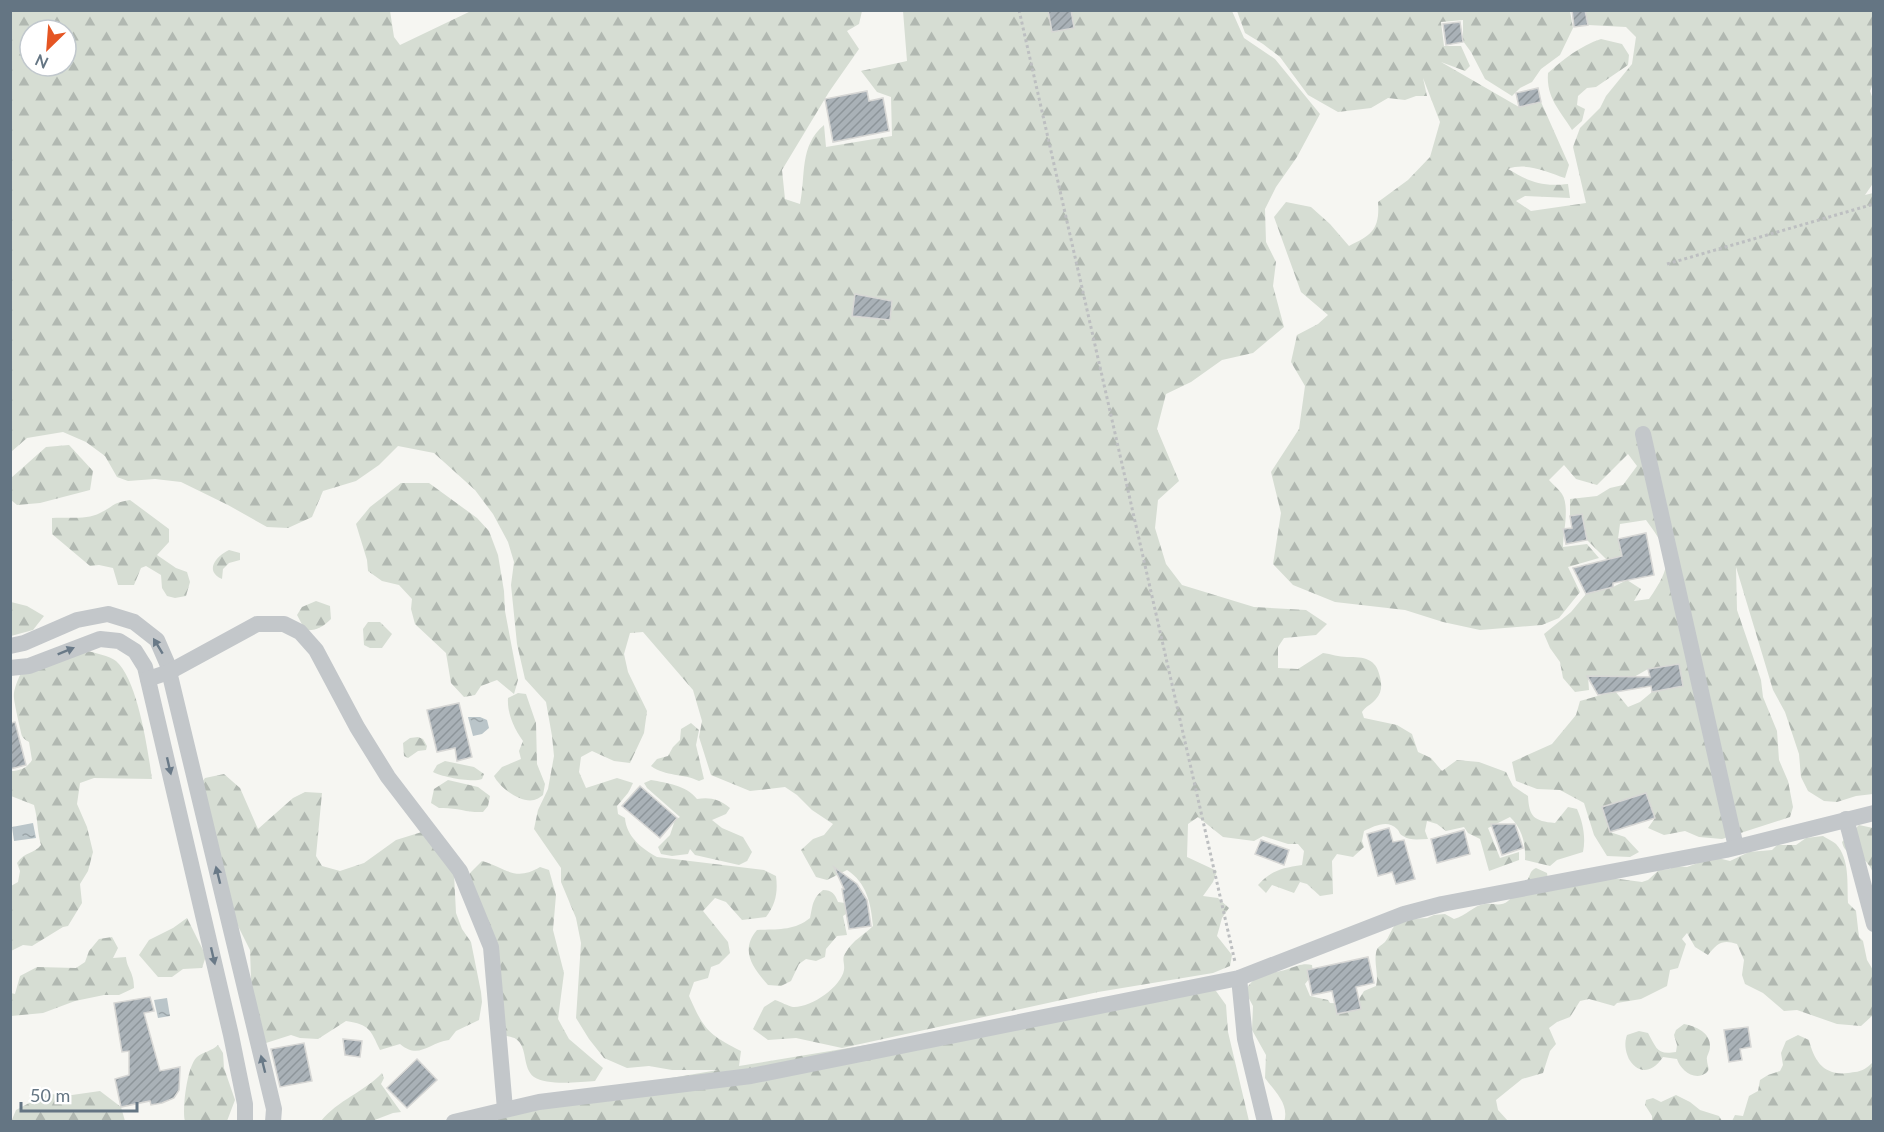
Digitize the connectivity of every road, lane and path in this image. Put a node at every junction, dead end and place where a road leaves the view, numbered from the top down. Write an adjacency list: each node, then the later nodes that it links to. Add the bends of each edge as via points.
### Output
1 (1019, 10): 13 (path)
2 (1874, 204): 3 (path)
3 (1667, 264)
4 (1643, 434): 11 (street)
5 (10, 646): 7 (street, one-way to 5, via 157,640 134,622 108,614 77,620)
6 (10, 668): 8 (street, one-way to 8, via 29,666 100,639 119,641 135,651)
7 (169, 672): 8 (street); 14 (street, via 257,624 284,624 300,632 316,650 388,777 460,871 491,947); 16 (street, one-way to 7, via 274,1109)
8 (148, 679): 15 (street, one-way to 15, via 231,1035)
9 (1874, 813): 10 (street)
10 (1846, 819): 11 (street); 12 (street)
11 (1736, 847): 13 (street, via 1404,914)
12 (1874, 924)
13 (1239, 978): 14 (street, via 751,1076); 18 (street, via 1245,1039)
14 (505, 1109): 17 (street)
15 (245, 1122)
16 (273, 1122)
17 (454, 1122)
18 (1265, 1122)

